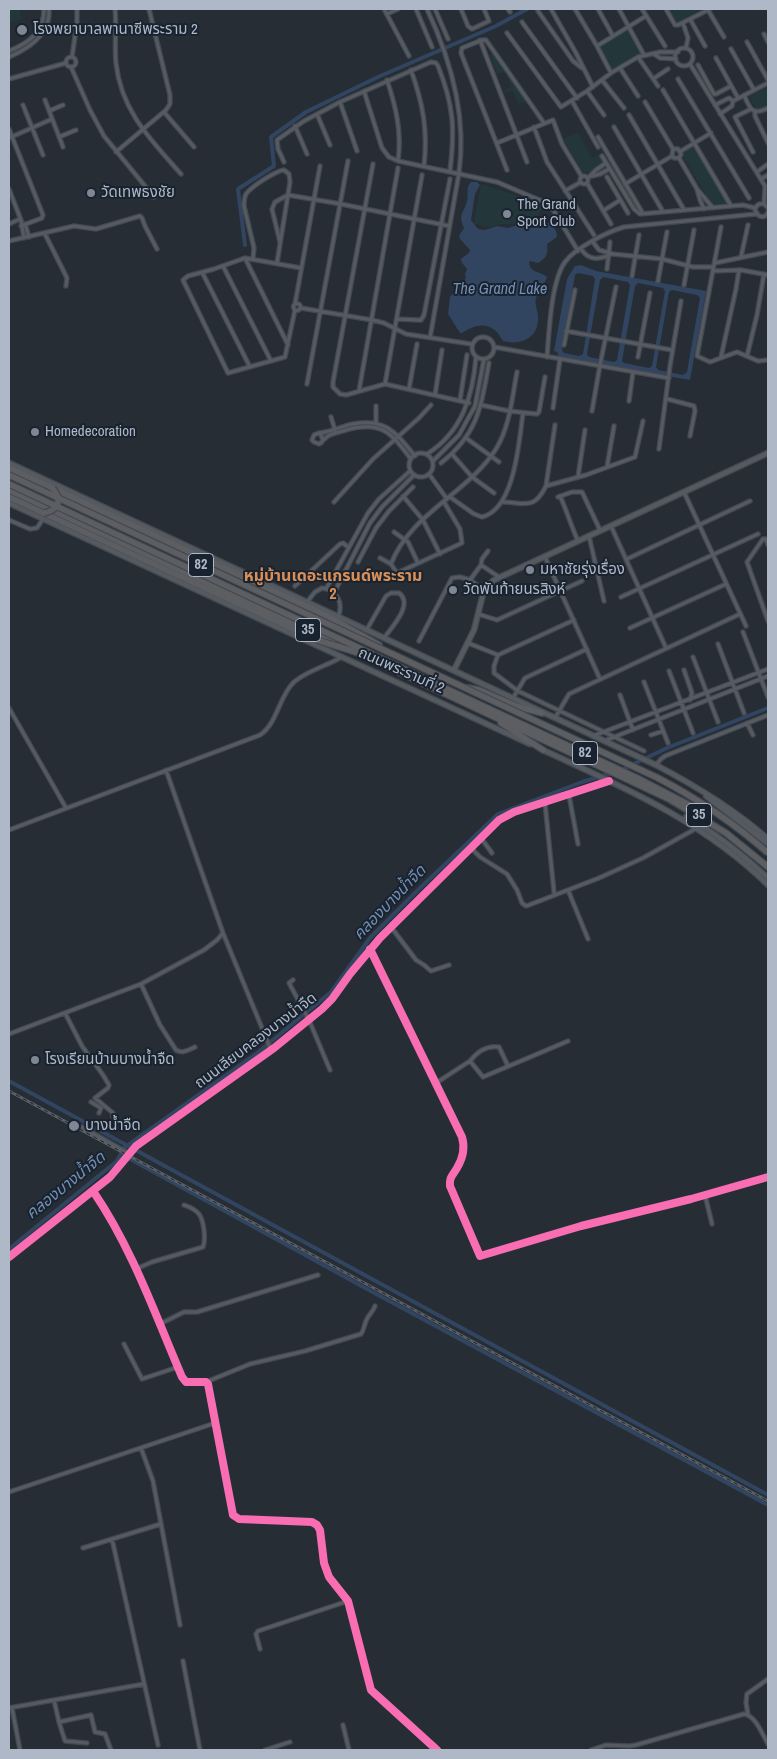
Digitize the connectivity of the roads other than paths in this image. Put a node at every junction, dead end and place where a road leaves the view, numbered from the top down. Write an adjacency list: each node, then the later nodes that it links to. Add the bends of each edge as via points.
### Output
1 (44, 9): 41 (street, via 36,34 26,43)
2 (49, 9): 45 (street, via 48,22 41,36 28,48)
3 (78, 9): 47 (street)
4 (115, 9): 103 (street, via 119,80)
5 (149, 9): 89 (street, via 170,95 169,107)
6 (384, 9): 21 (street)
7 (398, 9): 21 (street)
8 (416, 9): 38 (street)
9 (426, 9): 142 (street, via 457,94 462,128)
10 (435, 9): 31 (street)
11 (460, 9): 12 (street, via 472,29 489,21)
12 (484, 9)
13 (551, 9): 55 (street)
14 (575, 9): 35 (street)
15 (598, 9): 29 (street)
16 (619, 9): 26 (street)
17 (642, 9): 22 (street)
18 (666, 9): 25 (street, via 675,25)
19 (709, 9): 23 (street); 30 (street)
20 (538, 11): 55 (street, via 573,61)
21 (387, 14): 46 (street)
22 (646, 16): 26 (street); 36 (street)
23 (690, 19): 25 (street); 37 (street)
24 (522, 22): 75 (street)
25 (683, 23): 39 (street, via 688,38)
26 (629, 26): 29 (street); 44 (street)
27 (507, 34): 79 (street, via 558,105 561,107)
28 (764, 34): 34 (street)
29 (613, 36): 35 (street)
30 (724, 37)
31 (448, 39)
32 (480, 40): 96 (street, via 487,41); 104 (street); 109 (street, via 461,51)
33 (747, 42): 65 (street)
34 (768, 42)
35 (597, 46): 59 (street)
36 (665, 46)
37 (705, 46)
38 (432, 47)
39 (686, 48): 42 (street); 52 (street, via 693,56)
40 (732, 49): 70 (street)
41 (9, 50)
42 (678, 52): 43 (street); 50 (street)
43 (654, 54): 44 (street); 50 (street, via 660,58)
44 (644, 55): 48 (street)
45 (9, 56)
46 (410, 56)
47 (72, 57): 51 (street); 54 (street, via 76,62)
48 (638, 57): 56 (street); 61 (street)
49 (716, 58): 67 (street)
50 (676, 59): 52 (street, via 681,65)
51 (66, 63): 54 (street); 60 (street)
52 (690, 64): 84 (street)
53 (698, 65): 67 (street, via 714,94)
54 (71, 67): 118 (street, via 98,128)
55 (582, 68): 68 (street)
56 (620, 68): 59 (street); 74 (street)
57 (668, 69): 61 (street)
58 (412, 70): 63 (street); 135 (street, via 425,118); 139 (street, via 431,62 438,66 450,100 454,124)
59 (611, 73): 64 (street)
60 (9, 79)
61 (653, 79): 66 (street)
62 (678, 79): 105 (street)
63 (387, 80): 71 (street); 127 (street, via 398,118)
64 (602, 80): 68 (street); 85 (street)
65 (768, 81): 70 (street)
66 (658, 86)
67 (731, 86): 76 (street)
68 (593, 87): 72 (street)
69 (663, 90): 110 (street)
70 (754, 90): 73 (street)
71 (364, 91): 80 (street); 127 (street, via 382,148 389,157)
72 (587, 91): 75 (street); 93 (street)
73 (744, 95): 76 (street); 87 (street)
74 (638, 96)
75 (577, 98): 79 (street)
76 (738, 98): 78 (street)
77 (45, 100): 88 (street)
78 (734, 100): 84 (street, via 728,98); 92 (street, via 732,106)
79 (572, 101): 115 (street)
80 (340, 102): 91 (street); 119 (street)
81 (645, 102): 116 (street)
82 (23, 105): 100 (street)
83 (63, 105): 88 (street)
84 (715, 105): 92 (street)
85 (624, 108)
86 (768, 108): 90 (street)
87 (751, 109): 90 (street); 120 (street, via 734,117)
88 (49, 111): 95 (street)
89 (164, 112): 103 (street); 114 (street)
90 (755, 112): 111 (street)
91 (317, 114): 97 (street); 112 (street)
92 (720, 114): 140 (street)
93 (604, 115)
94 (630, 115): 132 (street)
95 (52, 119): 100 (street); 107 (street)
96 (544, 123): 98 (street); 146 (street, via 553,121 562,144)
97 (296, 126): 121 (street); 128 (street, via 277,140)
98 (534, 127): 104 (street); 156 (street, via 547,162)
99 (614, 127): 143 (street)
100 (32, 128): 106 (street); 122 (street)
101 (9, 129): 106 (street)
102 (76, 130): 107 (street)
103 (142, 130): 118 (street); 141 (street)
104 (517, 134): 109 (street); 129 (street)
105 (711, 134): 110 (street); 159 (street)
106 (10, 137): 182 (street, via 43,213 42,218)
107 (59, 137): 113 (street)
108 (598, 137): 153 (street)
109 (497, 143): 138 (street)
110 (694, 143): 117 (street); 163 (street)
111 (768, 144)
112 (330, 145)
113 (63, 147)
114 (194, 147)
115 (598, 147)
116 (673, 149): 117 (street); 124 (street)
117 (681, 151): 125 (street)
118 (116, 152): 158 (street)
119 (357, 152)
120 (753, 152)
121 (307, 154)
122 (43, 155)
123 (602, 156): 130 (street)
124 (672, 156): 125 (street); 132 (street)
125 (679, 158): 155 (street)
126 (348, 161): 162 (street)
127 (398, 161): 135 (street)
128 (284, 162)
129 (527, 162)
130 (606, 163): 137 (street); 147 (street)
131 (372, 164): 170 (street)
132 (658, 164): 143 (street); 165 (street)
133 (768, 164): 140 (street)
134 (320, 166): 160 (street)
135 (424, 166): 139 (street)
136 (398, 168): 175 (street)
137 (609, 169): 147 (street); 169 (street, via 638,214)
138 (507, 170)
139 (450, 171): 142 (street)
140 (756, 172): 150 (street)
141 (181, 174)
142 (459, 174): 185 (street); 198 (street, via 504,184 550,206)
143 (641, 174): 153 (street); 171 (street)
144 (768, 174): 150 (street)
145 (422, 175): 179 (street)
146 (582, 177): 147 (street); 151 (street)
147 (589, 177): 152 (street)
148 (607, 177): 161 (street)
149 (450, 179): 183 (street)
150 (761, 179): 164 (street, via 766,191)
151 (581, 182): 152 (street); 156 (street)
152 (586, 183): 172 (street)
153 (625, 184): 173 (street)
154 (9, 189): 178 (street)
155 (697, 189): 166 (street); 169 (street)
156 (566, 191): 191 (street)
157 (288, 195): 160 (street); 194 (street); 194 (street, via 275,202 272,209); 204 (street, via 290,176 284,170 276,172 247,194 244,206 254,248)
158 (154, 197)
159 (749, 198)
160 (313, 200): 162 (street); 210 (street)
161 (620, 200): 172 (street); 174 (street)
162 (341, 204): 170 (street); 226 (street)
163 (730, 204)
164 (764, 204): 167 (street); 168 (street)
165 (684, 208)
166 (713, 208): 167 (street, via 743,205); 169 (street)
167 (756, 208): 176 (street)
168 (768, 208)
169 (704, 209)
170 (365, 210): 175 (street); 227 (street)
171 (662, 210)
172 (603, 211): 181 (street)
173 (642, 212)
174 (628, 213)
175 (389, 214): 179 (street); 229 (street)
176 (756, 214): 177 (street); 195 (street, via 624,227)
177 (768, 215)
178 (21, 219): 180 (street); 182 (street)
179 (414, 220): 183 (street); 228 (street)
180 (9, 224)
181 (611, 224)
182 (23, 225): 192 (street)
183 (441, 225): 185 (street); 228 (street, via 423,318 414,321)
184 (748, 225): 202 (street)
185 (449, 226): 232 (street)
186 (722, 227): 209 (street)
187 (694, 230): 208 (street)
188 (667, 232): 205 (street)
189 (45, 234): 192 (street); 197 (street, via 79,226 96,229 140,216); 218 (street, via 67,278)
190 (639, 234): 201 (street)
191 (594, 235)
192 (26, 237): 193 (street)
193 (9, 241)
194 (280, 242): 206 (street)
195 (593, 242): 198 (street); 200 (street, via 599,250)
196 (610, 242): 200 (street)
197 (157, 249)
198 (580, 250): 200 (street, via 590,258); 245 (street, via 564,263 558,277 549,323)
199 (768, 252): 202 (street)
200 (610, 254): 201 (street); 211 (street)
201 (635, 256): 205 (street); 215 (street)
202 (742, 257): 209 (street)
203 (245, 258): 204 (street); 207 (street); 237 (street)
204 (253, 258): 206 (street)
205 (662, 260): 208 (street); 216 (street)
206 (277, 262): 210 (street)
207 (223, 266): 213 (street); 251 (street)
208 (687, 266): 209 (street); 217 (street)
209 (714, 267): 212 (street); 246 (street, via 696,355 710,362)
210 (301, 268): 223 (street)
211 (607, 269)
212 (739, 270): 214 (street); 246 (street)
213 (202, 272): 254 (street); 254 (street, via 185,277 183,282 226,371)
214 (766, 274): 243 (street)
215 (632, 276)
216 (658, 282)
217 (684, 285)
218 (66, 286)
219 (616, 287): 233 (street)
220 (575, 290): 231 (street)
221 (650, 293): 236 (street)
222 (681, 301): 241 (street)
223 (295, 304): 224 (street); 225 (street)
224 (301, 308): 225 (street); 226 (street)
225 (295, 310): 237 (street)
226 (321, 312): 227 (street); 259 (street)
227 (346, 316): 229 (street); 262 (street, via 333,387 346,395)
228 (397, 319): 230 (street)
229 (372, 320): 230 (street); 262 (street)
230 (395, 328): 232 (street, via 406,334); 260 (street)
231 (566, 331): 233 (street); 238 (street)
232 (430, 338): 235 (street)
233 (605, 338): 236 (street); 253 (street)
234 (417, 344): 261 (street)
235 (472, 344): 239 (street, via 484,336); 244 (street)
236 (640, 344): 241 (street); 247 (street)
237 (288, 345): 251 (street, via 285,357)
238 (564, 345)
239 (494, 347): 245 (street); 248 (street, via 490,356)
240 (442, 350): 263 (street)
241 (672, 350): 258 (street)
242 (467, 355): 264 (street)
243 (747, 356): 246 (street, via 735,352); 250 (street, via 758,361)
244 (476, 357): 248 (street); 267 (street)
245 (547, 357): 249 (street)
246 (721, 357)
247 (638, 358)
248 (484, 359): 294 (street, via 475,406 459,435)
249 (560, 359): 253 (street); 271 (street)
250 (768, 360)
251 (271, 361): 254 (street)
252 (489, 363): 269 (street)
253 (600, 365): 256 (street); 272 (street)
254 (250, 367)
255 (517, 372): 273 (street)
256 (633, 372): 258 (street); 265 (street)
257 (545, 377): 274 (street, via 539,412)
258 (669, 378): 266 (street)
259 (307, 384)
260 (385, 384): 261 (street); 262 (street)
261 (410, 389): 263 (street)
262 (359, 391)
263 (435, 395): 264 (street)
264 (460, 400): 267 (street)
265 (629, 400)
266 (667, 400): 283 (street, via 694,406); 287 (street)
267 (469, 402): 289 (street, via 448,438)
268 (431, 405): 284 (street)
269 (481, 405): 273 (street); 285 (street)
270 (376, 406): 277 (street)
271 (553, 408)
272 (592, 411)
273 (510, 412): 274 (street); 292 (street, via 506,430)
274 (523, 413): 318 (street, via 512,476)
275 (330, 417): 281 (street)
276 (644, 421): 299 (street, via 637,455)
277 (376, 424): 281 (street); 284 (street)
278 (554, 425): 307 (street)
279 (614, 426): 299 (street)
280 (585, 430): 305 (street)
281 (335, 431): 282 (street); 286 (street)
282 (319, 433): 286 (street, via 323,437); 286 (street, via 312,440 316,444)
283 (690, 436)
284 (397, 438): 291 (street); 293 (street); 317 (street)
285 (466, 438): 290 (street); 292 (street)
286 (321, 443)
287 (659, 449)
288 (768, 453): 311 (main road)
289 (427, 454): 291 (street); 294 (street)
290 (452, 454): 297 (street); 304 (street)
291 (415, 456): 293 (street)
292 (491, 456): 295 (street); 304 (street)
293 (411, 459): 300 (street)
294 (433, 461): 301 (street)
295 (499, 462)
296 (9, 463): 355 (main road, ถนนพระรามที่ 2 / 35)
297 (441, 463)
298 (9, 468): 309 (highway)
299 (607, 468): 305 (street)
300 (410, 471): 302 (street); 332 (street, via 379,498)
301 (429, 474): 302 (street, via 422,477); 315 (street)
302 (414, 475): 352 (street, via 370,523)
303 (9, 476): 372 (highway, 82, bridge); 387 (highway, ถนนพระรามที่ 2 / 35)
304 (472, 477): 312 (street); 315 (street)
305 (578, 477): 307 (street)
306 (9, 484): 376 (highway, 82, bridge)
307 (546, 486): 318 (street, via 534,503)
308 (413, 487): 313 (street)
309 (53, 488): 320 (highway, bridge, via 58,496 58,505); 372 (highway, bridge, via 327,616)
310 (9, 490): 396 (highway, ถนนพระรามที่ 2 / 35)
311 (684, 492): 323 (main road); 324 (street)
312 (494, 493)
313 (403, 496): 322 (street); 339 (street, via 376,528)
314 (9, 497): 320 (highway)
315 (447, 500): 318 (street, via 482,518); 322 (street); 334 (street, via 462,542)
316 (750, 501): 324 (street)
317 (334, 502)
318 (503, 502)
319 (9, 503): 320 (main road, ถนนพระรามที่ 2 / 35)
320 (44, 516): 321 (street, via 37,528 30,529); 375 (main road, ถนนพระรามที่ 2 / 35); 376 (highway, bridge, via 317,640)
321 (9, 520)
322 (423, 520): 329 (street); 334 (street)
323 (611, 525): 325 (main road); 338 (street)
324 (700, 525): 335 (street); 338 (street)
325 (600, 530): 328 (main road); 330 (street, via 582,492 560,497)
326 (394, 532): 329 (street)
327 (758, 534): 335 (street)
328 (588, 536): 330 (main road); 354 (street)
329 (404, 540): 340 (street); 341 (street)
330 (578, 541): 336 (main road)
331 (768, 545): 361 (street, via 763,539 747,563)
332 (348, 548): 347 (street, via 340,544); 349 (street)
333 (488, 551): 342 (street)
334 (440, 554): 340 (street)
335 (713, 554): 346 (street); 348 (street)
336 (544, 556): 343 (main road); 351 (street)
337 (380, 558): 341 (street)
338 (627, 559): 348 (street)
339 (358, 562)
340 (418, 563): 341 (street, via 397,573)
341 (391, 564)
342 (482, 565): 343 (street); 344 (street)
343 (499, 578): 350 (main road)
344 (470, 580): 350 (street); 367 (street, via 451,579)
345 (582, 581): 351 (street)
346 (726, 584): 357 (street); 359 (street)
347 (295, 586)
348 (640, 588): 353 (street); 359 (street)
349 (326, 589): 352 (street); 355 (street, via 314,592)
350 (484, 590): 356 (main road)
351 (560, 591): 356 (street, via 497,620); 360 (street)
352 (334, 593): 358 (street, via 340,601)
353 (621, 597)
354 (604, 601)
355 (307, 603): 358 (main road, ถนนพระรามที่ 2 / 35)
356 (478, 613): 368 (main road)
357 (740, 614): 362 (street); 370 (street)
358 (338, 617): 364 (main road, ถนนพระรามที่ 2 / 35)
359 (654, 618): 363 (street); 370 (street)
360 (574, 620): 371 (street); 373 (street)
361 (768, 621)
362 (746, 626)
363 (630, 628)
364 (366, 631): 366 (main road, ถนนพระรามที่ 2 / 35); 366 (street, via 386,596 398,593 404,598 403,610)
365 (743, 632): 381 (street)
366 (384, 639): 378 (main road, ถนนพระรามที่ 2 / 35)
367 (419, 641)
368 (468, 643): 373 (street); 378 (main road)
369 (718, 644): 386 (street)
370 (666, 648): 383 (street)
371 (587, 649): 383 (street); 389 (street, via 525,678)
372 (393, 654): 440 (highway, 82, bridge, via 666,782 715,811)
373 (498, 655): 389 (street, via 494,673)
374 (693, 657): 390 (street)
375 (340, 658): 422 (main road, ถนนพระรามที่ 2 / 35); 425 (street, via 294,682 260,735)
376 (389, 662): 441 (highway, 82, via 655,786 708,817)
377 (768, 669): 381 (street)
378 (454, 670): 393 (main road, ถนนพระรามที่ 2 / 35)
379 (684, 670): 395 (street, via 692,693)
380 (669, 671): 397 (street)
381 (759, 673): 384 (street); 386 (street)
382 (768, 676): 384 (street)
383 (600, 679): 400 (street, via 568,695)
384 (761, 679): 388 (street); 392 (street)
385 (644, 682): 402 (street)
386 (733, 683): 388 (street); 390 (street)
387 (463, 689): 401 (highway, via 479,690); 440 (highway, ถนนพระรามที่ 2 / 35, bridge, via 663,782 722,816)
388 (736, 689): 394 (street); 403 (street)
389 (518, 691): 393 (street); 400 (street)
390 (707, 693): 394 (street); 395 (street)
391 (620, 695): 408 (street)
392 (768, 697)
393 (513, 698): 401 (main road, ถนนพระรามที่ 2 / 35)
394 (710, 699): 399 (street); 407 (street)
395 (690, 700): 397 (street)
396 (461, 701): 422 (highway); 441 (highway, ถนนพระรามที่ 2 / 35, via 670,799 707,820)
397 (682, 703): 399 (street); 402 (street)
398 (9, 708): 430 (street)
399 (684, 710): 406 (street); 414 (street)
400 (559, 712): 405 (street); 413 (street)
401 (542, 713): 405 (main road, ถนนพระรามที่ 2 / 35)
402 (656, 713): 406 (street); 408 (street)
403 (744, 713)
404 (768, 715): 409 (street)
405 (554, 718): 418 (main road, ถนนพระรามที่ 2 / 35)
406 (658, 720): 411 (street); 412 (street)
407 (718, 722)
408 (630, 723): 410 (street); 411 (street)
409 (747, 723): 417 (street); 424 (street, via 666,756)
410 (620, 727): 413 (street); 415 (street)
411 (633, 730): 415 (street)
412 (663, 731): 416 (street); 421 (street)
413 (605, 733): 418 (street); 419 (street)
414 (694, 733)
415 (623, 734): 419 (street)
416 (651, 735)
417 (753, 735)
418 (592, 736): 420 (main road, ถนนพระรามที่ 2 / 35)
419 (614, 737): 420 (street); 423 (street)
420 (604, 741): 424 (main road, ถนนพระรามที่ 2 / 35)
421 (668, 743)
422 (543, 750): 427 (main road, ถนนพระรามที่ 2 / 35)
423 (644, 751)
424 (656, 765): 426 (main road, ถนนพระรามที่ 2 / 35)
425 (166, 770): 430 (street); 447 (street)
426 (682, 779): 435 (main road, ถนนพระรามที่ 2 / 35, via 730,809); 437 (main road)
427 (607, 780): 428 (street, ถนนเลียบคลองบางน้ำจืด); 431 (main road, ถนนพระรามที่ 2 / 35)
428 (569, 795): 429 (street, ถนนเลียบคลองบางน้ำจืด); 436 (street)
429 (544, 803): 434 (street, ถนนเลียบคลองบางน้ำจืด, via 502,818); 445 (street)
430 (66, 808): 433 (street)
431 (664, 808): 432 (main road, ถนนพระรามที่ 2 / 35); 442 (main road, via 710,832)
432 (698, 828): 443 (main road, ถนนพระรามที่ 2 / 35); 444 (street, via 642,858)
433 (9, 830)
434 (481, 838): 438 (street, ถนนเลียบคลองบางน้ำจืด); 439 (street)
435 (768, 839)
436 (578, 844)
437 (768, 844)
438 (471, 848): 444 (street, via 506,874 524,905); 446 (street, ถนนเลียบคลองบางน้ำจืด)
439 (492, 853)
440 (768, 853)
441 (768, 866)
442 (768, 878)
443 (768, 885)
444 (568, 890): 448 (street)
445 (554, 892)
446 (391, 927): 449 (street, ถนนเลียบคลองบางน้ำจืด); 450 (street, via 416,960 431,971)
447 (222, 933): 452 (street, via 204,950); 458 (street)
448 (588, 939)
449 (370, 949): 454 (street, ถนนเลียบคลองบางน้ำจืด, via 332,999); 462 (street)
450 (449, 965)
451 (293, 980): 454 (street, via 290,983)
452 (141, 984): 453 (street); 457 (street, via 176,1050 185,1052)
453 (65, 1013): 455 (street); 463 (street, via 82,1046 109,1085)
454 (308, 1018): 458 (street, ถนนเลียบคลองบางน้ำจืด); 461 (street)
455 (9, 1034)
456 (568, 1042): 460 (street)
457 (195, 1047)
458 (270, 1049): 471 (street, ถนนเลียบคลองบางน้ำจืด, via 136,1146 110,1177)
459 (470, 1061): 460 (street, via 483,1077); 460 (street, via 482,1050 495,1046 503,1053); 462 (street)
460 (508, 1066)
461 (330, 1070)
462 (435, 1083): 472 (street, via 464,1144 461,1160 449,1180 481,1257 581,1226)
463 (95, 1098): 464 (street); 467 (street, via 113,1113)
464 (91, 1102): 465 (street); 466 (street, via 101,1108)
465 (89, 1107)
466 (99, 1113)
467 (113, 1118)
468 (82, 1127): 469 (street)
469 (128, 1153)
470 (768, 1177): 472 (street)
471 (93, 1191): 475 (street, ถนนเลียบคลองบางน้ำจืด); 476 (street)
472 (705, 1195): 474 (street)
473 (184, 1205): 476 (street, via 200,1215 204,1247)
474 (712, 1224)
475 (9, 1257)
476 (136, 1269): 479 (street)
477 (318, 1275): 479 (street, via 197,1312 184,1312)
478 (375, 1306): 482 (street, via 361,1334 305,1352 250,1364)
479 (160, 1324): 481 (street)
480 (124, 1344): 481 (street, via 142,1378)
481 (175, 1368): 482 (street, via 186,1382)
482 (206, 1382): 483 (street, via 210,1389)
483 (212, 1424): 484 (street); 489 (street, via 233,1514 239,1519 312,1522 318,1525 324,1563)
484 (142, 1448): 485 (street); 486 (street, via 153,1481)
485 (9, 1492)
486 (161, 1524): 487 (street); 490 (street)
487 (112, 1539): 488 (street); 494 (street)
488 (83, 1548)
489 (345, 1602): 491 (street, via 258,1631); 509 (street, via 371,1690)
490 (180, 1625)
491 (260, 1649)
492 (183, 1661): 506 (street)
493 (768, 1680): 497 (street, via 748,1694)
494 (144, 1684): 495 (street); 503 (street)
495 (54, 1700): 496 (street); 498 (street)
496 (10, 1708): 504 (street)
497 (748, 1714): 502 (street); 510 (street, via 636,1745 606,1745)
498 (60, 1722): 501 (street, via 65,1741); 505 (street, via 91,1715 95,1732 105,1734)
499 (343, 1725): 508 (street)
500 (290, 1742): 507 (street)
501 (87, 1743)
502 (768, 1744)
503 (158, 1745)
504 (20, 1750)
505 (111, 1750)
506 (200, 1750)
507 (265, 1750)
508 (349, 1750)
509 (437, 1750)
510 (591, 1750)

